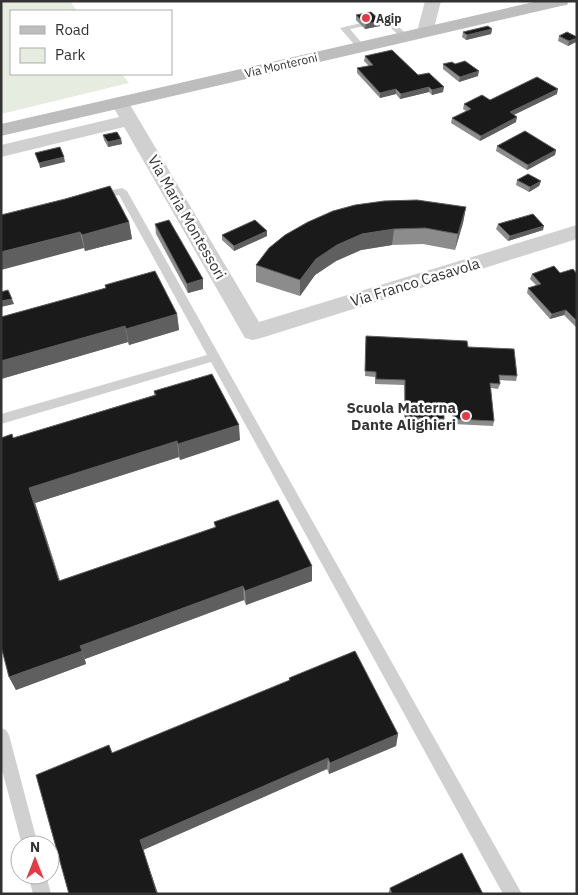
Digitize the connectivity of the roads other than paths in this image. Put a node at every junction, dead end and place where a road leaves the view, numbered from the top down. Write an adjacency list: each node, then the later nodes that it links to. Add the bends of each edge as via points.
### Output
1 (433, 1): 3 (street)
2 (561, 1): 3 (main road, Via Monteroni)
3 (425, 32): 4 (main road, Via Monteroni)
4 (405, 37): 5 (main road, Via Monteroni); 5 (lane, via 387,19 344,28)
5 (361, 47): 6 (main road, Via Monteroni)
6 (125, 111): 7 (main road, Via Monteroni); 8 (street, Via Monteroni); 11 (street, Via Maria Montessori)
7 (1, 130)
8 (1, 151)
9 (85, 200): 12 (lane, via 122,191)
10 (577, 232): 11 (street, Via Franco Casavola)
11 (253, 332)
12 (215, 357): 13 (lane); 16 (lane)
13 (1, 419)
14 (2, 744): 15 (lane)
15 (27, 835)
16 (513, 894)

